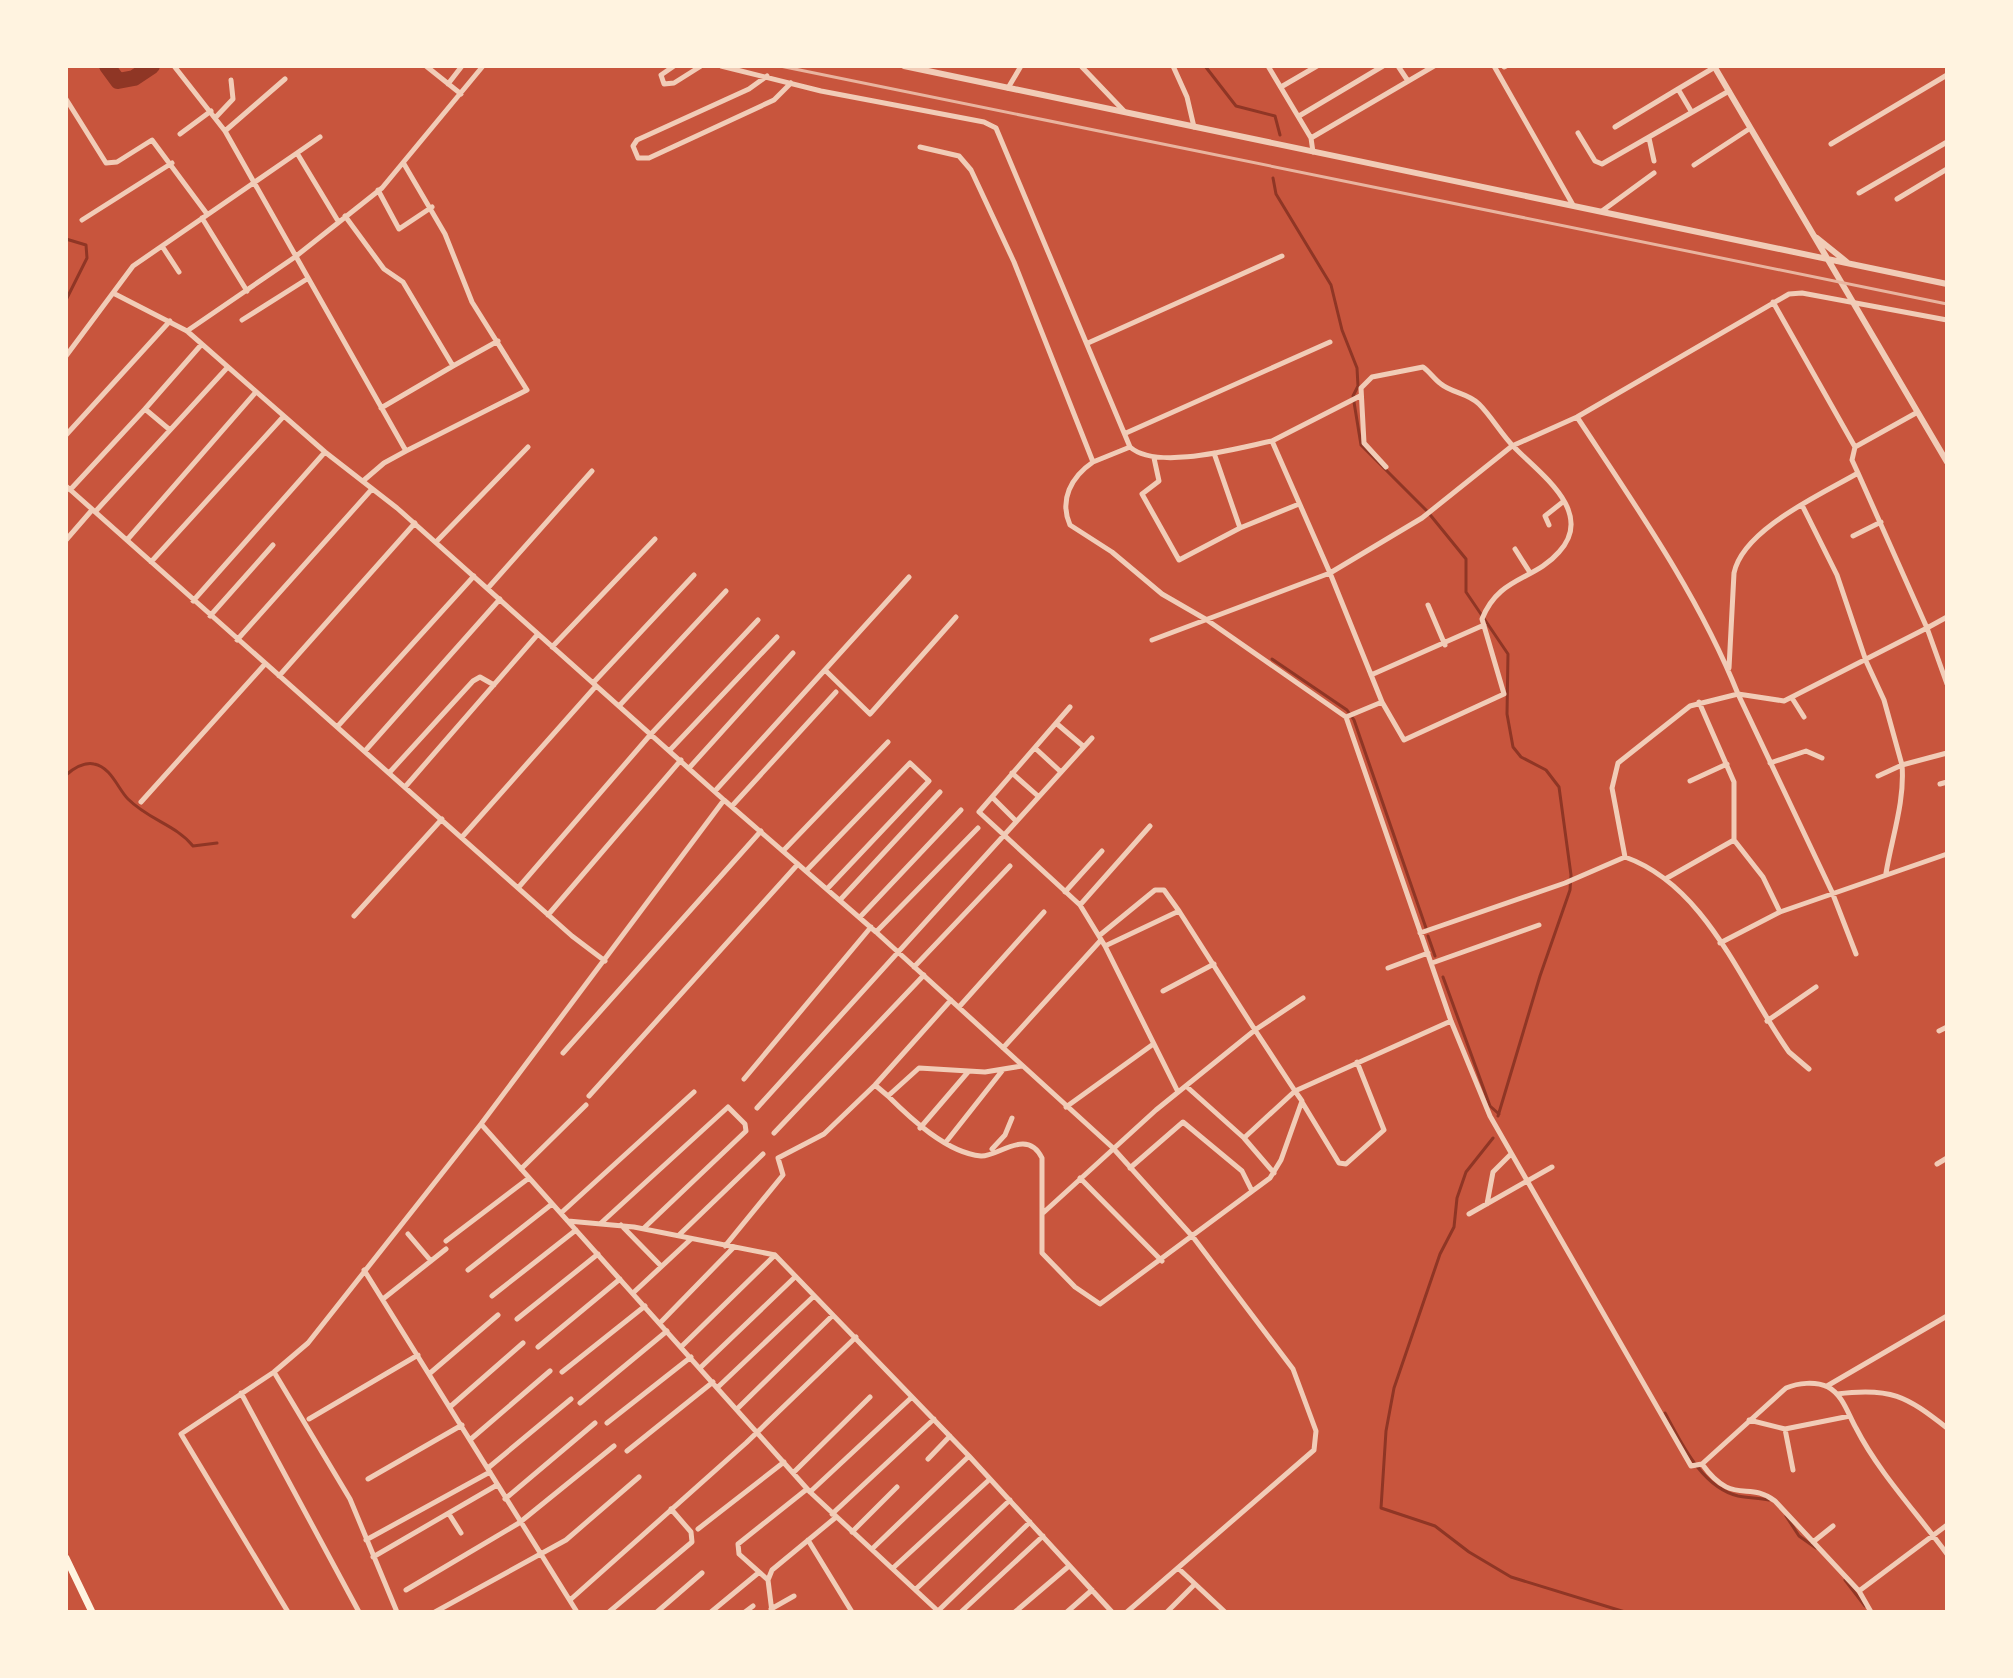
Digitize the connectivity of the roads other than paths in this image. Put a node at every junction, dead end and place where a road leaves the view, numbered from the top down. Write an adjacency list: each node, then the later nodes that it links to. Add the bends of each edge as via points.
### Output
1 (174, 66): 32 (street)
2 (426, 66): 25 (street)
3 (462, 66): 25 (street)
4 (483, 66): 30 (street)
5 (674, 66): 6 (street, via 661,75 664,84)
6 (701, 66)
7 (721, 66): 20 (street)
8 (904, 66): 27 (street)
9 (1021, 66): 27 (street)
10 (1081, 66): 33 (street)
11 (1173, 66): 38 (street)
12 (1268, 66): 26 (street)
13 (1317, 66): 26 (street)
14 (1383, 66): 35 (street)
15 (1398, 66): 23 (street)
16 (1434, 66): 23 (street)
17 (1494, 66): 61 (street)
18 (1714, 67): 28 (street); 29 (street)
19 (1947, 75): 47 (street)
20 (767, 76): 24 (street); 24 (street, via 637,140 633,146 638,158 649,158 774,100)
21 (285, 79): 40 (street)
22 (231, 80): 36 (street, via 233,99)
23 (1408, 81): 44 (street)
24 (791, 83): 87 (street, via 996,128)
25 (448, 84): 30 (street)
26 (1281, 87): 35 (street)
27 (1008, 88): 33 (street)
28 (1678, 89): 34 (street); 37 (street)
29 (1729, 91): 34 (street); 39 (street)
30 (461, 94): 53 (street)
31 (66, 99): 52 (street, via 106,163 117,162 149,139)
32 (211, 111): 36 (street); 42 (street)
33 (1124, 111): 38 (street)
34 (1691, 111): 45 (street)
35 (1299, 116): 44 (street)
36 (216, 117): 40 (street)
37 (1615, 127)
38 (1194, 128): 50 (street)
39 (1749, 129): 54 (street); 68 (street)
40 (225, 131): 57 (street)
41 (1578, 133): 45 (street, via 1600,164)
42 (180, 134)
43 (320, 137): 49 (street)
44 (1311, 138): 50 (street)
45 (1649, 138): 51 (street)
46 (1947, 142): 59 (street)
47 (1831, 144)
48 (920, 147): 111 (street, via 959,156 971,170 1014,262)
49 (297, 153): 57 (street); 67 (street)
50 (1313, 153): 61 (street)
51 (1654, 161)
52 (172, 163): 64 (street); 66 (street)
53 (404, 164): 58 (street); 62 (street)
54 (1694, 165)
55 (1947, 169): 60 (street)
56 (1654, 173): 63 (street)
57 (253, 183): 64 (street); 71 (street)
58 (378, 190): 62 (street, via 399,229); 65 (street)
59 (1859, 193)
60 (1897, 199)
61 (1573, 205): 63 (street)
62 (432, 207): 85 (street, via 472,302)
63 (1602, 211): 72 (street)
64 (205, 216): 69 (street); 77 (street)
65 (345, 216): 67 (street); 90 (street, via 384,269 403,282)
66 (82, 220)
67 (338, 221): 71 (street)
68 (1813, 236): 72 (street); 73 (street)
69 (162, 246): 74 (street); 78 (street, via 128,271)
70 (1282, 256): 87 (street)
71 (295, 257): 75 (street); 77 (street)
72 (1826, 258): 73 (street); 79 (street)
73 (1848, 263): 76 (street)
74 (179, 272)
75 (307, 279): 81 (street); 94 (street)
76 (1947, 284)
77 (247, 291): 84 (street)
78 (115, 294): 83 (street); 89 (street)
79 (1851, 301): 80 (street, via 1798,292); 82 (street); 96 (street)
80 (1773, 302): 98 (street); 106 (street)
81 (242, 320)
82 (1947, 320)
83 (170, 321): 84 (street); 101 (street)
84 (187, 331): 88 (street)
85 (498, 341): 90 (street); 107 (street, via 527,390)
86 (1330, 342): 100 (street)
87 (1088, 343): 100 (street)
88 (201, 345): 91 (street); 95 (street)
89 (66, 356)
90 (453, 366): 94 (street)
91 (226, 369): 92 (street); 99 (street)
92 (256, 392): 97 (street); 130 (street)
93 (1356, 398): 102 (street); 103 (street, via 1369,378 1423,367 1442,385 1477,402); 113 (street, via 1364,443)
94 (381, 408): 107 (street)
95 (145, 409): 99 (street); 117 (street)
96 (1916, 413): 106 (street); 112 (street)
97 (283, 417): 108 (street); 134 (street)
98 (1577, 417): 103 (street); 162 (street, via 1630,497)
99 (170, 430): 122 (street)
100 (1126, 433): 105 (street)
101 (66, 435)
102 (1272, 441): 109 (street); 120 (street)
103 (1512, 446): 119 (street); 136 (street, via 1422,518)
104 (528, 447): 131 (street)
105 (1130, 447): 110 (street); 111 (street)
106 (1855, 447): 115 (street, via 1852,457)
107 (406, 451): 116 (street)
108 (325, 452): 116 (street); 143 (street)
109 (1214, 453): 110 (street); 126 (street)
110 (1154, 458): 126 (street, via 1159,481 1142,494 1179,560)
111 (1093, 462): 150 (street, via 1068,490 1070,525 1162,594)
112 (1947, 462)
113 (1386, 467)
114 (592, 471): 140 (street)
115 (1858, 473): 121 (street); 123 (street)
116 (363, 482): 118 (street)
117 (68, 488): 122 (street)
118 (372, 489): 124 (street); 154 (street)
119 (1564, 501): 125 (street, via 1545,516); 135 (street, via 1571,525 1564,546)
120 (1299, 504): 126 (street); 136 (street)
121 (1802, 505): 159 (street, via 1837,575); 162 (street, via 1774,523 1735,566)
122 (94, 511): 129 (street); 130 (street)
123 (1881, 522): 127 (street); 151 (street)
124 (415, 523): 131 (street); 164 (street)
125 (1549, 525)
126 (1240, 528)
127 (1853, 536)
128 (655, 539): 157 (street)
129 (66, 540)
130 (127, 540): 134 (street)
131 (436, 542): 138 (street)
132 (273, 545): 145 (street)
133 (1515, 549): 135 (street)
134 (151, 562): 143 (street)
135 (1529, 571): 148 (street, via 1498,592)
136 (1330, 573): 150 (street); 163 (street)
137 (694, 575): 167 (street)
138 (474, 576): 140 (street); 178 (street)
139 (909, 577): 161 (street)
140 (488, 588): 142 (street)
141 (726, 591): 173 (street)
142 (500, 599): 152 (street); 185 (street)
143 (193, 601): 145 (street)
144 (1428, 605): 156 (street)
145 (210, 616): 154 (street)
146 (956, 617): 161 (street, via 870,714)
147 (1947, 617): 151 (street)
148 (1484, 619): 156 (street); 171 (street, via 1505,690 1502,695 1404,740)
149 (758, 620): 179 (street)
150 (1207, 620): 155 (street); 175 (street)
151 (1927, 628): 159 (street); 165 (street)
152 (538, 634): 157 (street); 166 (street)
153 (777, 637): 184 (street)
154 (237, 640): 160 (street)
155 (1152, 640)
156 (1445, 645): 163 (street)
157 (552, 647): 167 (street)
158 (793, 653): 192 (street)
159 (1866, 661): 170 (street); 191 (street, via 1881,690)
160 (265, 664): 164 (street); 204 (street)
161 (825, 670): 199 (street)
162 (1729, 671): 169 (street)
163 (1371, 675): 171 (street)
164 (279, 676): 178 (street)
165 (1947, 684)
166 (494, 685): 194 (street, via 480,677 473,681); 198 (street)
167 (595, 685): 173 (street); 213 (street)
168 (836, 692): 205 (street)
169 (1738, 694): 170 (street); 172 (street); 189 (street)
170 (1792, 698): 176 (street)
171 (1382, 702): 175 (street)
172 (1699, 702): 190 (street); 218 (street, via 1618,763 1612,788)
173 (619, 706): 179 (street)
174 (1070, 707): 177 (street)
175 (1349, 716): 238 (street)
176 (1804, 717)
177 (1056, 723): 182 (street); 183 (street)
178 (337, 727): 185 (street)
179 (651, 734): 184 (street); 224 (street)
180 (1092, 738): 182 (street)
181 (888, 742): 215 (street)
182 (1083, 746): 193 (street)
183 (1035, 748): 193 (street); 195 (street)
184 (670, 750): 188 (street)
185 (365, 751): 194 (street)
186 (1947, 753): 191 (street)
187 (1822, 758): 189 (street, via 1806,751)
188 (681, 760): 192 (street); 233 (street)
189 (1770, 763): 227 (street)
190 (1727, 764): 197 (street); 214 (street, via 1736,794)
191 (1902, 765): 196 (street); 222 (street, via 1904,791)
192 (690, 767): 199 (street)
193 (1061, 772): 201 (street)
194 (389, 773): 198 (street)
195 (1012, 773): 201 (street); 202 (street)
196 (1878, 776)
197 (1690, 781)
198 (405, 787): 207 (street)
199 (715, 791): 203 (street)
200 (940, 792): 228 (street)
201 (1038, 796): 208 (street)
202 (992, 797): 208 (street); 212 (street, via 979,812)
203 (724, 800): 205 (street); 245 (street)
204 (141, 802)
205 (732, 806): 211 (street)
206 (961, 810): 235 (street)
207 (442, 819): 213 (street); 234 (street)
208 (1015, 820): 212 (street)
209 (1150, 826): 229 (street)
210 (978, 828): 237 (street)
211 (761, 831): 215 (street); 263 (street)
212 (1002, 835): 226 (street); 242 (street)
213 (462, 837): 224 (street)
214 (1734, 840): 223 (street); 232 (street, via 1763,877)
215 (783, 851): 219 (street)
216 (1102, 851): 226 (street)
217 (1947, 854): 222 (street)
218 (1625, 857): 223 (street); 238 (street)
219 (798, 864): 221 (street); 275 (street)
220 (1010, 866): 248 (street)
221 (806, 871): 225 (street); 225 (street, via 910,763 929,781)
222 (1883, 874): 227 (street)
223 (1667, 878): 240 (street)
224 (518, 888): 233 (street)
225 (827, 889): 228 (street)
226 (1065, 892): 229 (street)
227 (1832, 892): 232 (street); 244 (street)
228 (840, 900): 235 (street)
229 (1080, 905): 239 (street)
230 (1179, 911): 239 (street, via 1164,890 1155,890); 241 (street); 247 (street)
231 (1044, 912): 255 (street)
232 (1780, 912): 240 (street)
233 (548, 915): 245 (street)
234 (354, 916)
235 (860, 917): 237 (street)
236 (1539, 925): 246 (street)
237 (874, 930): 242 (street); 269 (street)
238 (1420, 933): 243 (street)
239 (1100, 938): 241 (street); 262 (street)
240 (1720, 943): 257 (street)
241 (1105, 946): 261 (street)
242 (897, 950): 248 (street); 280 (street)
243 (1428, 953): 246 (street); 249 (street)
244 (1856, 954)
245 (605, 961): 282 (street)
246 (1432, 963): 256 (street)
247 (1214, 964): 252 (street); 259 (street)
248 (914, 967): 250 (street)
249 (1388, 968)
250 (924, 975): 254 (street); 284 (street)
251 (1816, 987): 257 (street)
252 (1163, 991)
253 (1303, 998): 259 (street)
254 (951, 1000): 255 (street); 270 (street)
255 (959, 1007): 262 (street)
256 (1451, 1021): 264 (street); 289 (street)
257 (1767, 1021): 266 (street)
258 (1947, 1027): 260 (street)
259 (1255, 1030): 271 (street); 272 (street)
260 (1939, 1031)
261 (1152, 1045): 274 (street); 279 (street)
262 (1003, 1048): 265 (street)
263 (563, 1053)
264 (1357, 1062): 272 (street); 277 (street, via 1384,1130 1346,1164 1339,1163)
265 (1023, 1066): 267 (street); 279 (street)
266 (1809, 1069)
267 (1003, 1070): 268 (street); 286 (street)
268 (968, 1071): 276 (street, via 919,1068); 283 (street)
269 (744, 1079)
270 (875, 1085): 276 (street); 316 (street, via 824,1134 778,1158 783,1175)
271 (1186, 1086): 274 (street); 285 (street)
272 (1295, 1091): 277 (street); 285 (street)
273 (694, 1092): 303 (street)
274 (1178, 1092): 287 (street)
275 (589, 1096)
276 (888, 1096): 283 (street)
277 (1302, 1101): 296 (street)
278 (586, 1105): 295 (street)
279 (1066, 1107): 287 (street)
280 (757, 1108)
281 (1012, 1118): 290 (street)
282 (481, 1124): 295 (street); 324 (street)
283 (920, 1128): 286 (street)
284 (774, 1133)
285 (1244, 1138): 296 (street)
286 (946, 1142): 290 (street)
287 (1112, 1147): 294 (street); 298 (street)
288 (763, 1154): 312 (street)
289 (1511, 1154): 299 (street); 302 (street, via 1493,1172)
290 (986, 1156): 304 (street, via 1001,1147 1024,1145 1038,1151)
291 (1947, 1158): 292 (street)
292 (1937, 1164)
293 (1552, 1167): 299 (street)
294 (1130, 1168): 300 (street, via 1183,1122 1242,1171); 313 (street)
295 (521, 1169): 297 (street)
296 (1274, 1173): 300 (street)
297 (529, 1178): 301 (street); 315 (street)
298 (1080, 1178): 304 (street); 322 (street)
299 (1527, 1183): 302 (street); 377 (street, via 1683,1453 1691,1466)
300 (1255, 1189): 313 (street)
301 (552, 1204): 303 (street); 325 (street)
302 (1487, 1205): 305 (street)
303 (561, 1213): 306 (street)
304 (1042, 1213): 322 (street, via 1042,1253 1095,1304)
305 (1469, 1214)
306 (568, 1221): 307 (street); 310 (street)
307 (601, 1223): 308 (street); 309 (street, via 728,1107 746,1131)
308 (620, 1225): 309 (street); 323 (street)
309 (644, 1229): 312 (street)
310 (576, 1230): 319 (street); 329 (street)
311 (408, 1234): 321 (street)
312 (679, 1235): 314 (street)
313 (1193, 1237): 322 (street); 411 (street, via 1293,1369 1317,1438 1314,1450)
314 (691, 1238): 316 (street); 323 (street)
315 (446, 1241)
316 (725, 1247): 317 (street)
317 (734, 1247): 320 (street); 337 (street)
318 (446, 1249): 321 (street)
319 (598, 1254): 327 (street); 336 (street)
320 (775, 1255): 326 (street); 342 (street)
321 (431, 1261): 331 (street)
322 (1162, 1261)
323 (661, 1266): 328 (street)
324 (364, 1270): 331 (street); 347 (street, via 308,1343)
325 (468, 1270)
326 (795, 1277): 330 (street); 345 (street)
327 (620, 1279): 328 (street); 341 (street)
328 (633, 1293): 332 (street)
329 (492, 1296)
330 (814, 1296): 334 (street); 350 (street)
331 (383, 1299): 343 (street)
332 (645, 1306): 337 (street); 348 (street)
333 (498, 1315): 349 (street)
334 (833, 1315): 339 (street); 359 (street)
335 (1947, 1316): 351 (street)
336 (517, 1319)
337 (660, 1323): 338 (street)
338 (667, 1331): 342 (street); 357 (street)
339 (856, 1337): 355 (street); 369 (street)
340 (523, 1343): 358 (street)
341 (538, 1347)
342 (681, 1347): 344 (street)
343 (418, 1355): 349 (street); 361 (street)
344 (691, 1357): 345 (street); 365 (street)
345 (700, 1368): 350 (street)
346 (550, 1371): 371 (street)
347 (274, 1372): 352 (street); 401 (street, via 335,1470)
348 (562, 1372)
349 (429, 1374): 358 (street)
350 (715, 1385): 359 (street); 373 (street)
351 (1827, 1386): 353 (street); 363 (street, via 1793,1385)
352 (241, 1393): 425 (street, via 183,1431 182,1438); 426 (street)
353 (1837, 1394): 360 (street); 367 (street, via 1894,1393)
354 (870, 1397): 380 (street)
355 (912, 1397): 362 (street); 386 (street)
356 (571, 1399): 378 (street)
357 (580, 1403)
358 (451, 1406): 366 (street)
359 (737, 1409): 369 (street)
360 (1850, 1416): 368 (street); 400 (street)
361 (309, 1419)
362 (934, 1419): 370 (street); 391 (street)
363 (1749, 1420): 368 (street); 377 (street)
364 (595, 1423): 387 (street)
365 (607, 1423)
366 (462, 1425): 371 (street); 382 (street)
367 (1947, 1428)
368 (1785, 1429): 379 (street)
369 (757, 1431): 376 (street); 389 (street)
370 (950, 1436): 374 (street); 375 (street)
371 (471, 1439): 378 (street)
372 (614, 1446): 393 (street)
373 (627, 1451)
374 (969, 1456): 383 (street); 404 (street)
375 (928, 1459)
376 (784, 1462): 380 (street); 396 (street)
377 (1700, 1466): 403 (street, via 1728,1489 1769,1497)
378 (489, 1470): 384 (street); 401 (street)
379 (1793, 1470)
380 (793, 1473): 386 (street)
381 (639, 1477): 405 (street, via 566,1540)
382 (368, 1479)
383 (990, 1479): 388 (street); 410 (street)
384 (497, 1485): 387 (street); 390 (street)
385 (897, 1487): 397 (street)
386 (809, 1491): 391 (street); 413 (street, via 738,1544 739,1554)
387 (505, 1499): 393 (street)
388 (1010, 1500): 392 (street); 416 (street)
389 (671, 1509): 421 (street); 430 (street, via 691,1532 692,1542)
390 (449, 1514): 398 (street); 407 (street)
391 (834, 1516): 397 (street); 402 (street)
392 (1030, 1522): 399 (street); 435 (street)
393 (519, 1523): 405 (street); 417 (street)
394 (1947, 1525): 400 (street)
395 (1833, 1526): 403 (street)
396 (698, 1529)
397 (852, 1532): 404 (street)
398 (461, 1533)
399 (1043, 1536): 409 (street); 436 (street)
400 (1934, 1536): 406 (street); 419 (street)
401 (366, 1540): 407 (street)
402 (808, 1540): 414 (street, via 776,1564); 434 (street)
403 (1813, 1542): 419 (street)
404 (872, 1549): 410 (street)
405 (539, 1553): 421 (street); 428 (street)
406 (1947, 1554)
407 (373, 1557): 427 (street)
408 (66, 1558): 424 (main road)
409 (1070, 1566): 418 (street); 437 (street)
410 (893, 1568): 416 (street)
411 (1178, 1568): 415 (street); 440 (street)
412 (702, 1573): 431 (street)
413 (757, 1574): 414 (street); 432 (street)
414 (768, 1580): 423 (street)
415 (1195, 1584): 441 (street); 442 (street)
416 (916, 1589): 435 (street)
417 (406, 1590)
418 (1092, 1590): 438 (street); 439 (street)
419 (1859, 1591): 443 (street)
420 (794, 1596): 423 (street)
421 (570, 1600): 429 (street)
422 (753, 1606): 433 (street)
423 (771, 1611)
424 (92, 1612)
425 (288, 1612)
426 (359, 1612)
427 (397, 1612)
428 (435, 1612)
429 (577, 1612)
430 (609, 1612)
431 (657, 1612)
432 (711, 1612)
433 (745, 1612)
434 (852, 1612)
435 (938, 1612)
436 (961, 1612)
437 (1015, 1612)
438 (1067, 1612)
439 (1112, 1612)
440 (1127, 1612)
441 (1167, 1612)
442 (1225, 1612)
443 (1871, 1612)

